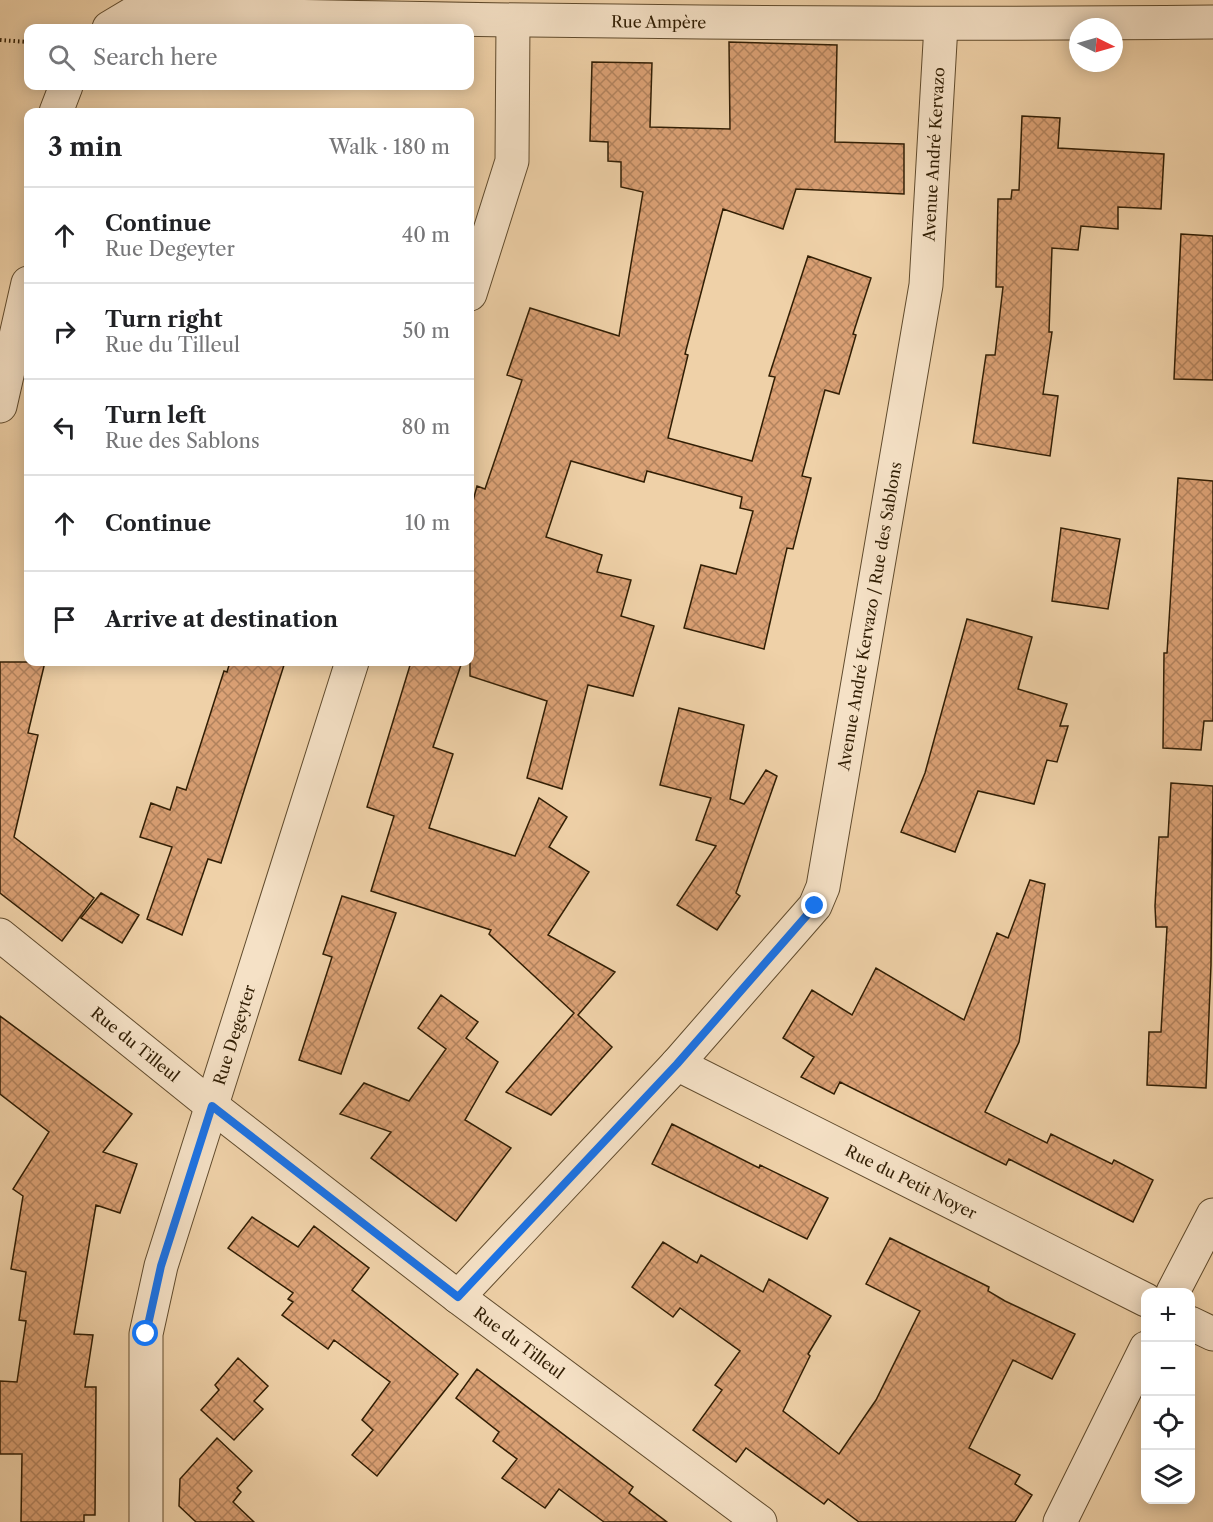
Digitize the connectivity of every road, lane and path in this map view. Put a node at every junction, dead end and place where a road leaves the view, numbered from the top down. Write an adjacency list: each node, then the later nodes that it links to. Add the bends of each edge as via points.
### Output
1 (513, 22): 3 (street, Rue Ampère, via 134,13); 4 (street, Rue Ampère); 9 (street, via 512,161)
2 (1213, 22): 4 (street, Rue Ampère)
3 (116, 24)
4 (941, 25): 10 (street, Avenue André Kervazo)
5 (0, 40): 6 (path)
6 (24, 42)
7 (64, 90): 8 (street)
8 (58, 108)
9 (474, 281)
10 (926, 285): 15 (street, Avenue André Kervazo / Rue des Sablons, via 823,886 815,906)
11 (24, 301): 12 (street)
12 (0, 406)
13 (351, 666): 16 (street, Rue Degeyter)
14 (0, 934): 16 (street, Rue du Tilleul)
15 (677, 1064): 19 (street, Avenue André Kervazo / Rue des Sablons); 20 (street, Rue du Petit Noyer)
16 (212, 1106): 19 (street, Rue du Tilleul); 24 (street, Rue Degeyter, via 161,1266 146,1334)
17 (1213, 1215): 18 (street)
18 (1176, 1288)
19 (458, 1297): 25 (street, Rue du Tilleul)
20 (1141, 1297)
21 (1195, 1325): 22 (street)
22 (1213, 1334)
23 (1141, 1358): 26 (street)
24 (146, 1522)
25 (760, 1522)
26 (1060, 1522)

